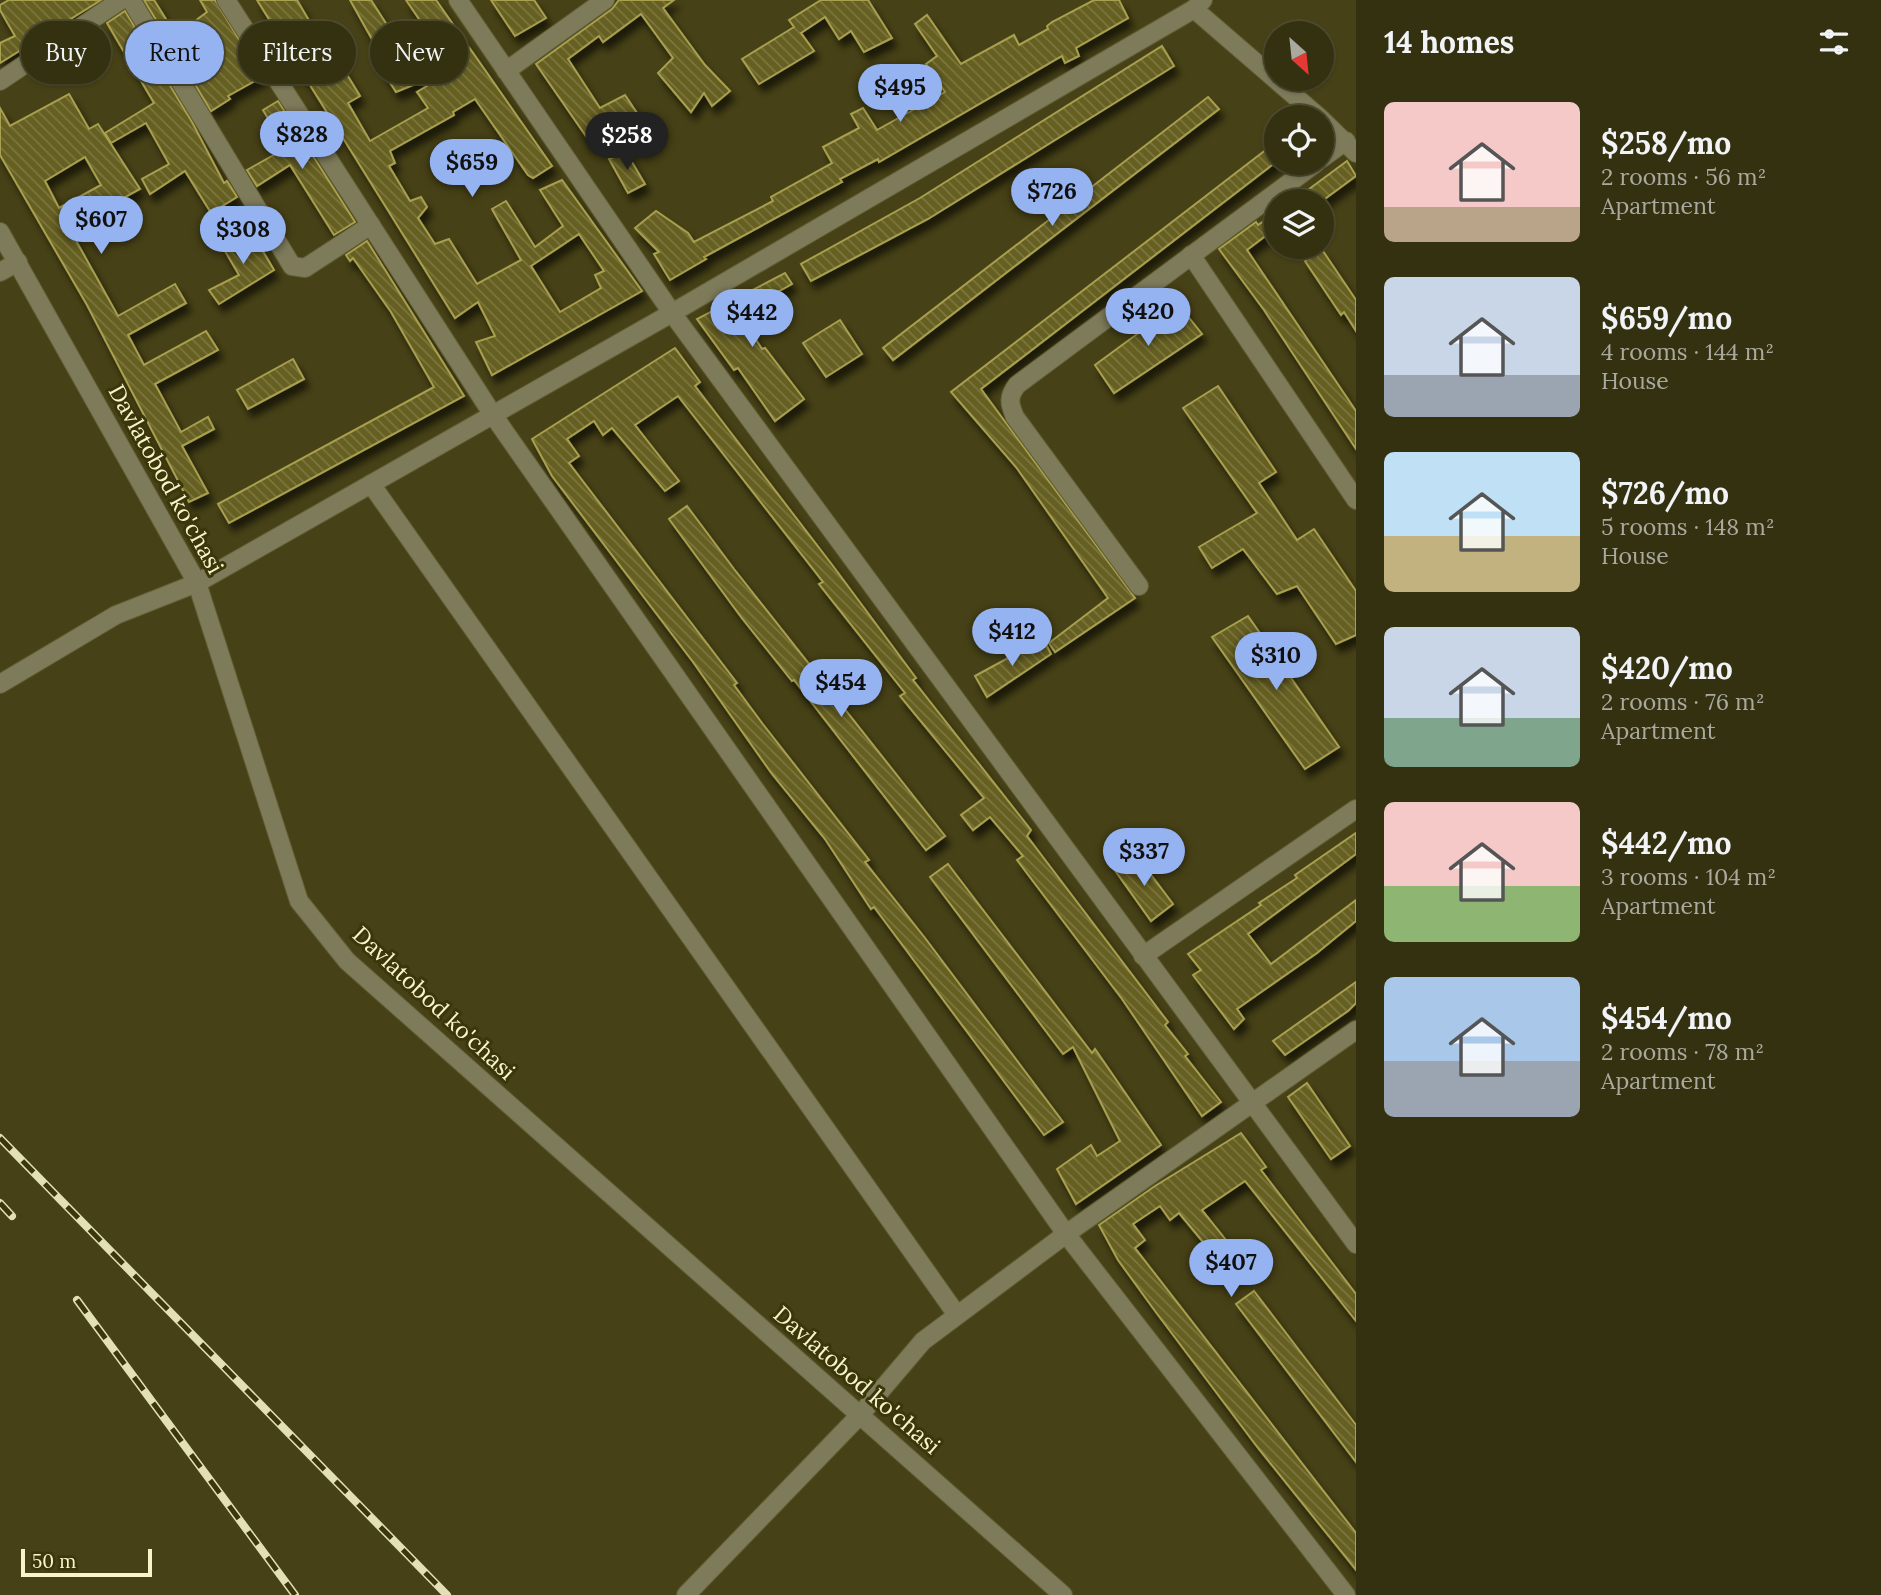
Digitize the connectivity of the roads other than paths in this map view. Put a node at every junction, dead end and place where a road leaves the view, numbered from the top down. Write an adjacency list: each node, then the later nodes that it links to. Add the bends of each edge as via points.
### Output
1 (121, 0): 8 (street)
2 (131, 0): 14 (street, via 292,266 306,268)
3 (226, 0): 14 (street)
4 (458, 0): 7 (street)
5 (605, 0): 7 (street)
6 (1198, 4): 9 (street); 19 (street)
7 (506, 71): 19 (street)
8 (0, 81)
9 (1306, 105)
10 (1334, 131): 11 (street)
11 (1351, 147): 12 (street)
12 (1334, 154)
13 (1300, 175): 16 (street)
14 (371, 225): 20 (street)
15 (0, 232): 17 (street, Davlatobod ko'chasi)
16 (1191, 256): 22 (street); 24 (street, via 1010,394 1015,417)
17 (18, 262): 18 (street); 23 (street, Davlatobod ko'chasi)
18 (0, 272)
19 (672, 313): 20 (street); 27 (street)
20 (493, 415): 21 (street); 30 (street)
21 (371, 484): 23 (street); 32 (street)
22 (1356, 500)
23 (197, 583): 25 (street, via 116,615); 33 (street, Davlatobod ko'chasi, via 299,901 346,961)
24 (1139, 586)
25 (0, 684)
26 (1356, 809): 27 (street)
27 (1143, 956): 29 (street)
28 (1356, 1030): 29 (street)
29 (1250, 1103): 30 (street); 31 (street)
30 (1066, 1234): 32 (street); 36 (street)
31 (1356, 1244)
32 (957, 1315): 33 (street, via 923,1341)
33 (860, 1415): 34 (street); 35 (street, Davlatobod ko'chasi)
34 (686, 1595)
35 (1063, 1595)
36 (1346, 1595)

